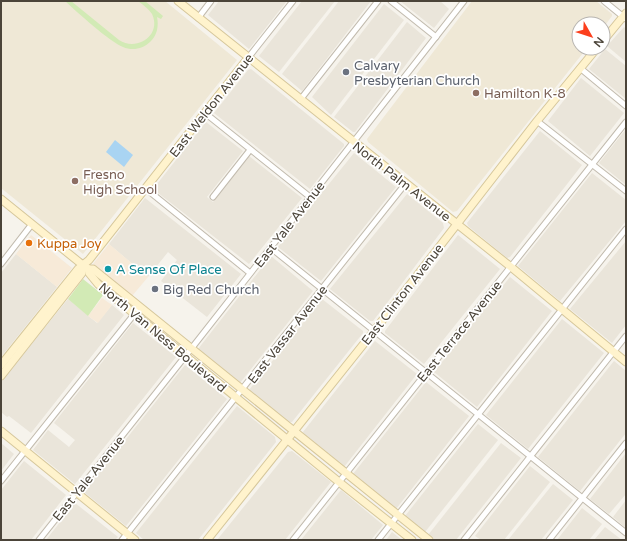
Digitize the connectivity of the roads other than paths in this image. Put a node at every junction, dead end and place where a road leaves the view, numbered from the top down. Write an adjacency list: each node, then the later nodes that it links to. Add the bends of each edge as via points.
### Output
1 (178, 1): 9 (main road, North Palm Avenue)
2 (211, 1): 9 (street)
3 (293, 1): 13 (street, East Weldon Avenue)
4 (378, 1): 15 (street)
5 (391, 1): 11 (street)
6 (464, 1): 11 (street, East Yale Avenue)
7 (604, 1): 8 (street)
8 (625, 16): 10 (main road)
9 (198, 18): 13 (main road, North Palm Avenue)
10 (611, 32)
11 (436, 37): 20 (street, East Yale Avenue)
12 (590, 56): 14 (main road, East Clinton Avenue)
13 (248, 58): 15 (main road, North Palm Avenue); 17 (main road, East Weldon Avenue)
14 (580, 68): 16 (street); 18 (main road, East Clinton Avenue)
15 (300, 100): 20 (main road, North Palm Avenue)
16 (626, 106)
17 (206, 113): 21 (street); 24 (main road, East Weldon Avenue)
18 (537, 121): 22 (street); 30 (main road, East Clinton Avenue)
19 (626, 122): 22 (street, East Terrace Avenue)
20 (353, 142): 23 (main road, North Palm Avenue); 27 (street, East Yale Avenue)
21 (250, 150): 26 (street); 27 (street)
22 (592, 164): 25 (street); 35 (street, East Terrace Avenue)
23 (406, 183): 30 (main road, North Palm Avenue); 37 (street, East Vassar Avenue)
24 (145, 188): 34 (main road, East Weldon Avenue); 36 (street)
25 (626, 191)
26 (212, 197)
27 (310, 198): 32 (street, East Yale Avenue)
28 (1, 199): 29 (main road)
29 (32, 224): 33 (street); 34 (main road)
30 (457, 224): 35 (main road, North Palm Avenue); 41 (main road, East Clinton Avenue)
31 (626, 229): 39 (street)
32 (271, 248): 36 (street, East Yale Avenue); 37 (street)
33 (1, 264)
34 (87, 267): 38 (main road, North Van Ness Boulevard, via 93,269); 40 (main road, North Van Ness Boulevard, via 93,279); 47 (main road, East Weldon Avenue, via 78,269)
35 (511, 267): 39 (main road, North Palm Avenue); 48 (street, East Terrace Avenue)
36 (250, 273): 43 (street, East Yale Avenue)
37 (321, 289): 41 (street); 50 (street, East Vassar Avenue)
38 (140, 307): 40 (street); 43 (main road, North Van Ness Boulevard)
39 (562, 309): 44 (main road, North Palm Avenue); 52 (street)
40 (134, 313): 45 (main road, North Van Ness Boulevard); 57 (street)
41 (374, 331): 48 (street); 54 (main road, East Clinton Avenue)
42 (626, 336): 44 (street)
43 (191, 349): 45 (street, East Yale Avenue); 50 (main road, North Van Ness Boulevard)
44 (613, 352): 46 (main road, North Palm Avenue); 58 (street)
45 (185, 356): 51 (main road, North Van Ness Boulevard); 62 (street, East Yale Avenue)
46 (626, 362)
47 (4, 365): 49 (main road, East Weldon Avenue)
48 (426, 372): 52 (street); 59 (street, East Terrace Avenue)
49 (1, 376)
50 (242, 390): 51 (street, East Vassar Avenue); 54 (main road, North Van Ness Boulevard)
51 (236, 398): 55 (main road, North Van Ness Boulevard); 67 (street, East Vassar Avenue)
52 (478, 414): 58 (street); 64 (street)
53 (1, 430): 57 (main road)
54 (294, 432): 55 (main road, East Clinton Avenue); 59 (main road, North Van Ness Boulevard)
55 (288, 440): 61 (main road, North Van Ness Boulevard); 71 (main road, East Clinton Avenue)
56 (626, 443): 63 (street)
57 (26, 450): 60 (street); 62 (main road)
58 (530, 456): 63 (street); 76 (street)
59 (346, 473): 61 (street, East Terrace Avenue); 64 (main road, North Van Ness Boulevard)
60 (1, 481)
61 (339, 482): 65 (main road, North Van Ness Boulevard); 72 (street, East Terrace Avenue)
62 (77, 492): 67 (main road); 68 (street, East Yale Avenue)
63 (583, 498): 66 (street); 77 (street)
64 (398, 515): 65 (street); 75 (main road, North Van Ness Boulevard)
65 (391, 524): 73 (street); 74 (main road, North Van Ness Boulevard)
66 (626, 533)
67 (127, 534): 69 (street, East Vassar Avenue); 70 (main road)
68 (39, 540)
69 (122, 540)
70 (135, 540)
71 (207, 540)
72 (293, 540)
73 (378, 540)
74 (412, 540)
75 (428, 540)
76 (464, 540)
77 (549, 540)

